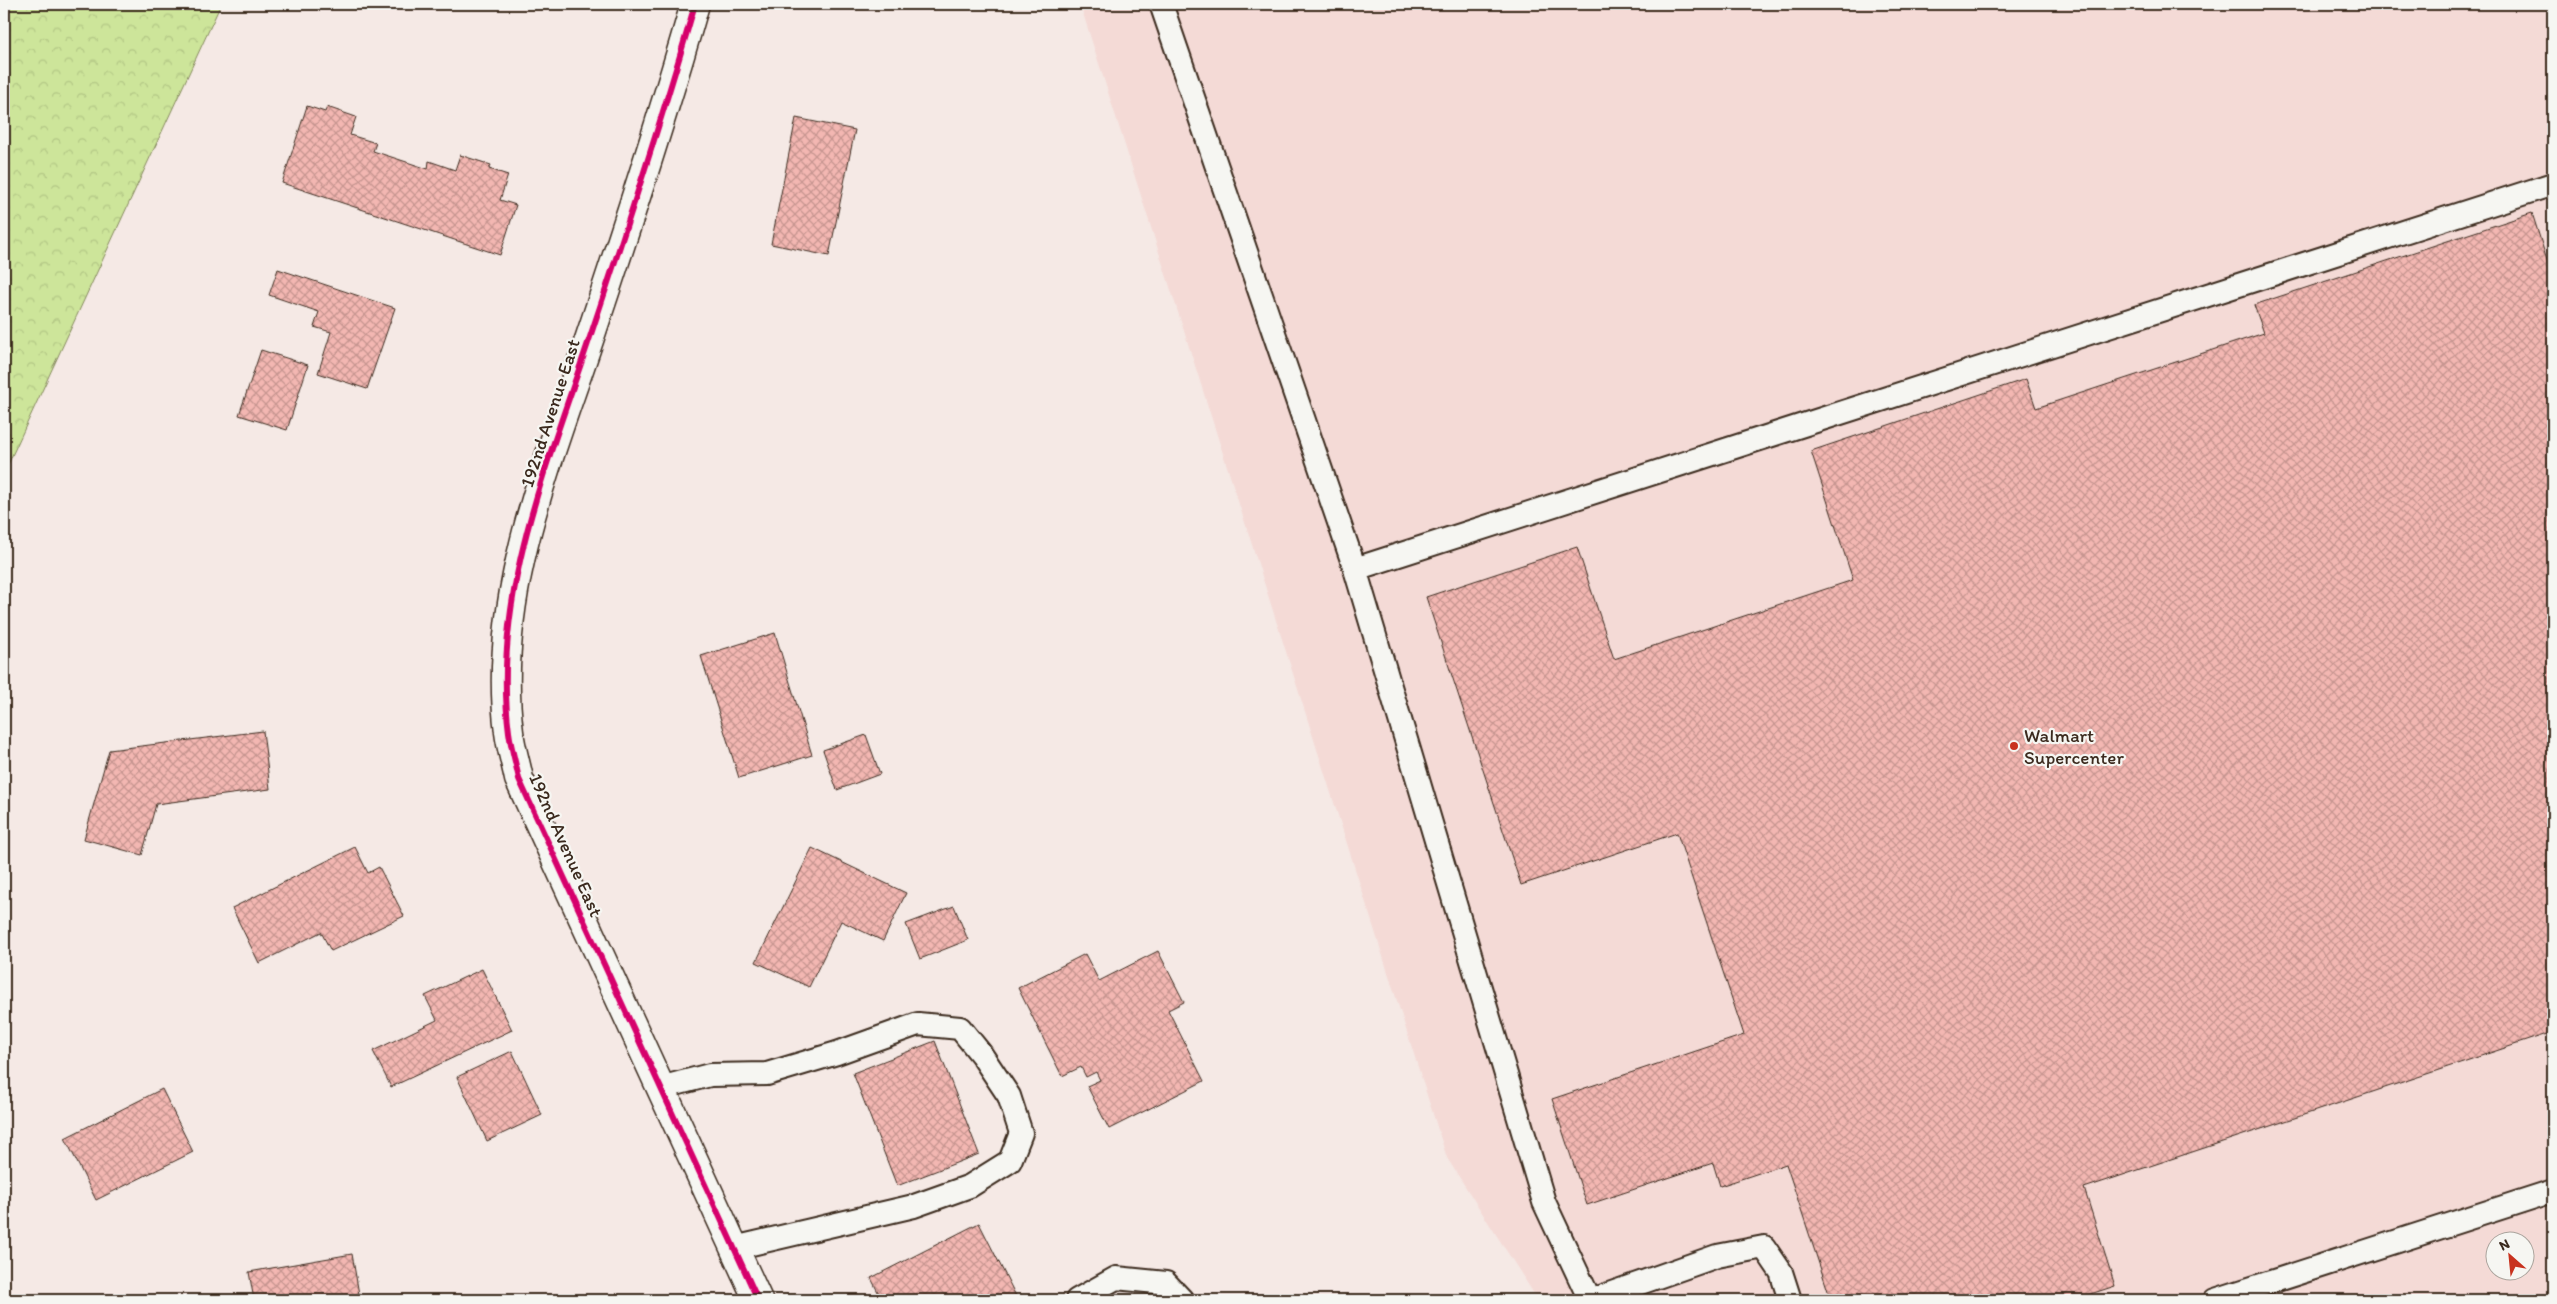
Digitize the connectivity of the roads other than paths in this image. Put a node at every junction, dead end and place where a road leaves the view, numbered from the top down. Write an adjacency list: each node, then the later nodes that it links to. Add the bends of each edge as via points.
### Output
1 (695, 4): 5 (street, 192nd Avenue East, via 662,117 539,492 515,578 506,692 509,732 519,779)
2 (1161, 4): 4 (lane)
3 (2553, 184): 4 (lane)
4 (1355, 569): 11 (lane, via 1544,1202)
5 (660, 1088): 7 (street, 192nd Avenue East); 7 (lane, via 710,1075 766,1074 918,1024 960,1028 1009,1096 1021,1133 1010,1161 970,1186 914,1206)
6 (2553, 1191): 13 (lane)
7 (734, 1248): 8 (street, 192nd Avenue East)
8 (758, 1300)
9 (1077, 1300): 10 (lane, via 1116,1278 1166,1283)
10 (1182, 1300)
11 (1591, 1300): 12 (lane, via 1717,1256 1764,1247 1781,1272)
12 (1790, 1300)
13 (2215, 1300)

